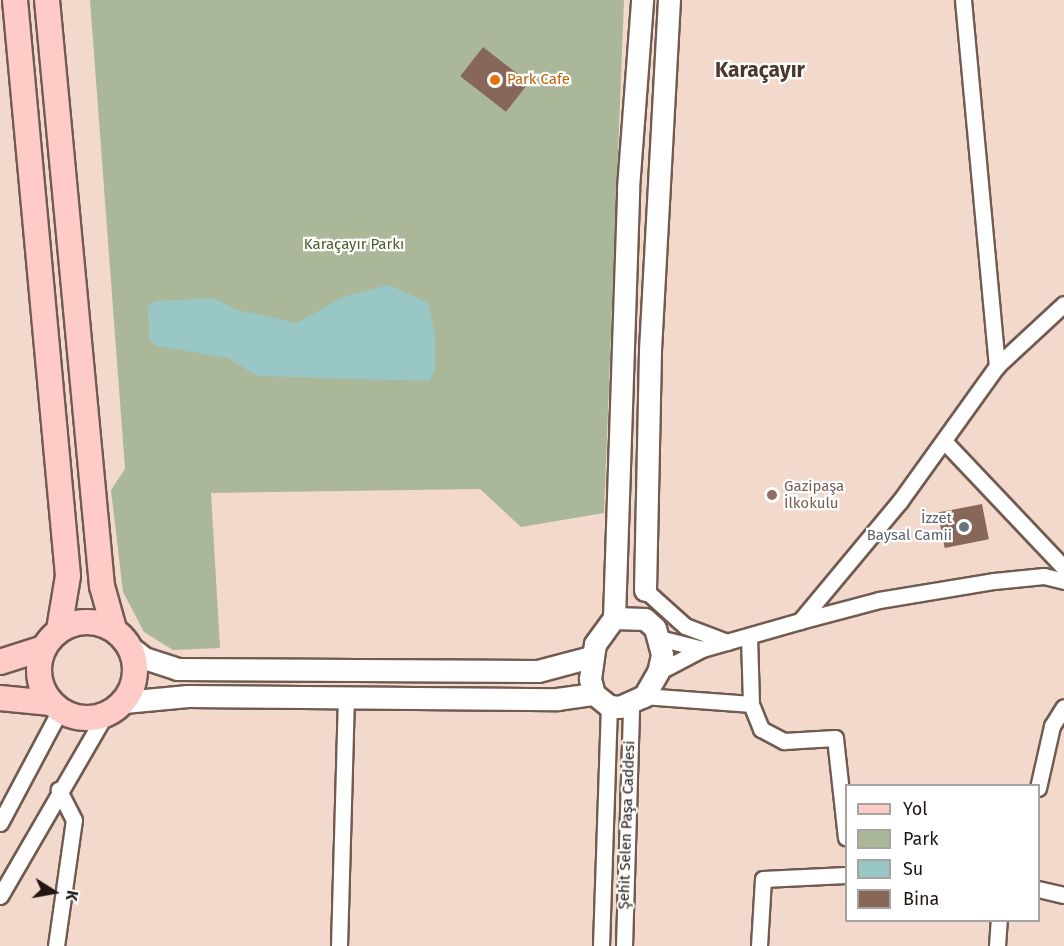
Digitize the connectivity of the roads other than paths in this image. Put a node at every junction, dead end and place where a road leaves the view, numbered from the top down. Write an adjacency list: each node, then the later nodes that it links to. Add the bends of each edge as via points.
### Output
1 (15, 0): 18 (main road, via 68,576)
2 (47, 0): 16 (main road, via 102,586)
3 (642, 0): 12 (main road, via 628,188)
4 (669, 0): 11 (main road, via 650,350)
5 (963, 0): 7 (street)
6 (1064, 304): 7 (street)
7 (997, 366): 8 (street)
8 (945, 442): 9 (street); 14 (street)
9 (1064, 568)
10 (1064, 581): 14 (street, via 1044,576 994,581 879,600)
11 (645, 590): 13 (street); 19 (street, via 685,626)
12 (614, 618): 13 (main road); 21 (main road, via 604,627)
13 (645, 619): 17 (main road)
14 (800, 621): 15 (street)
15 (749, 636): 19 (street); 28 (street)
16 (122, 638): 18 (main road, via 81,621); 21 (main road, via 144,658 177,669 538,671); 31 (main road, via 134,681)
17 (659, 638): 20 (street); 23 (main road)
18 (52, 639): 22 (main road); 29 (main road, via 40,682)
19 (727, 642): 20 (street)
20 (702, 650): 23 (street)
21 (591, 657): 26 (main road)
22 (0, 662)
23 (658, 672): 27 (main road)
24 (0, 698): 29 (main road)
25 (346, 698): 26 (main road); 31 (main road, via 188,696); 42 (street)
26 (601, 700): 27 (main road); 43 (street)
27 (637, 700): 28 (street); 44 (street, Şehit Selen Paşa Caddesi)
28 (751, 704): 35 (street, via 761,729 784,741 835,738)
29 (56, 706): 31 (main road, via 82,718); 34 (street)
30 (1064, 707): 32 (street, via 1052,726)
31 (114, 709): 33 (street)
32 (1039, 784)
33 (59, 790): 39 (street); 41 (street, via 74,820)
34 (0, 823)
35 (845, 828)
36 (845, 874): 45 (street, via 763,879)
37 (1040, 889): 38 (street)
38 (1064, 895)
39 (0, 896)
40 (999, 922): 46 (street)
41 (56, 946)
42 (339, 946)
43 (601, 946)
44 (624, 946)
45 (759, 946)
46 (997, 946)

